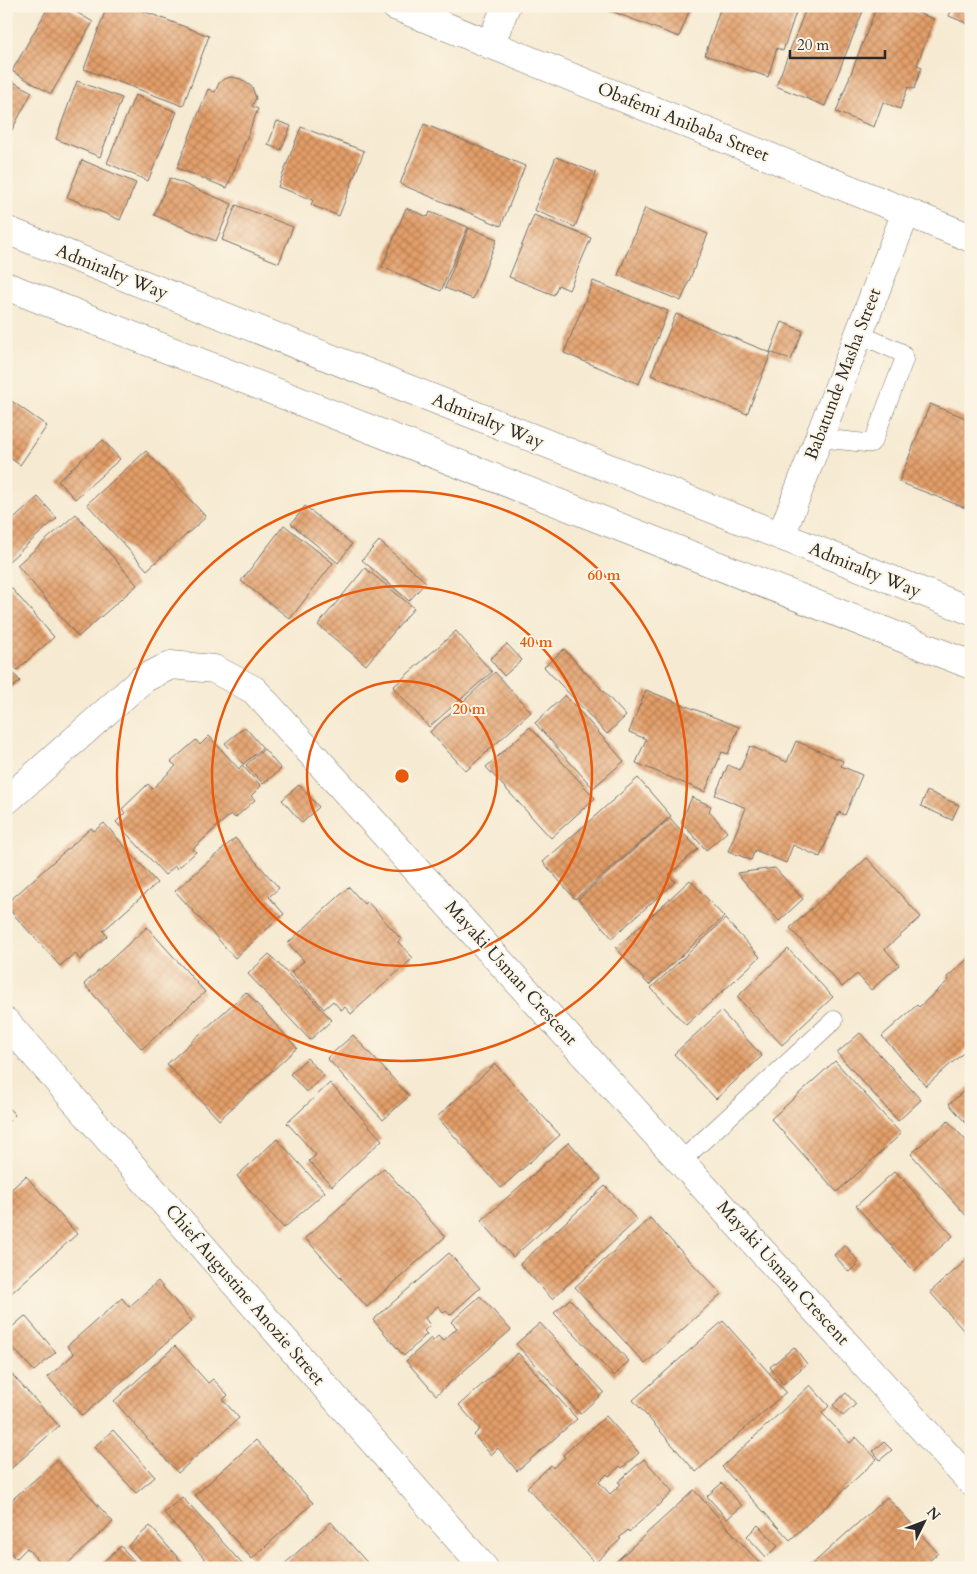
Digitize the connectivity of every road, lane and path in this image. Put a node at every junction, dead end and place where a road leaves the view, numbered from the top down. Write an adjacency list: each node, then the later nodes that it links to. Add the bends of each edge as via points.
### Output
1 (395, 6): 3 (street, Obafemi Anibaba Street)
2 (506, 6): 3 (street)
3 (490, 44): 4 (street, Obafemi Anibaba Street)
4 (906, 212): 6 (street, Obafemi Anibaba Street); 8 (street, Babatunde Masha Street)
5 (6, 230): 10 (street, Admiralty Way)
6 (971, 238)
7 (6, 286): 12 (street)
8 (859, 334): 9 (street, Babatunde Masha Street); 9 (lane, via 900,352 904,360 874,439 866,443)
9 (819, 438): 10 (street, Babatunde Masha Street)
10 (781, 536): 11 (street, Admiralty Way)
11 (971, 611)
12 (971, 665)
13 (6, 801): 16 (street, Mayaki Usman Crescent, via 143,679 171,665 214,669 254,690)
14 (834, 1020): 16 (lane)
15 (6, 1022): 18 (street, Chief Augustine Anozie Street)
16 (682, 1160): 17 (street, Mayaki Usman Crescent)
17 (971, 1482)
18 (484, 1568)

